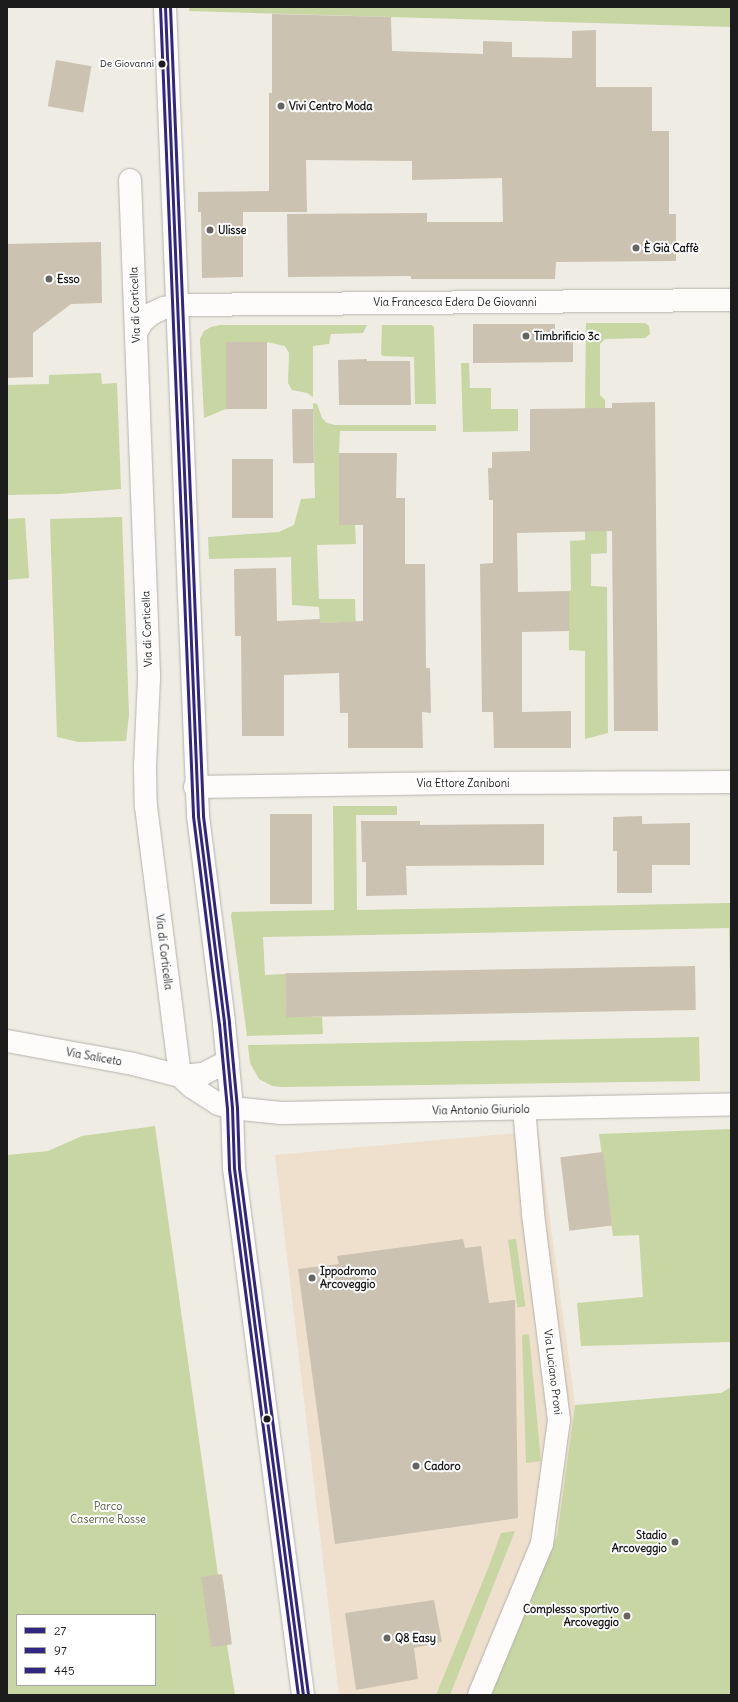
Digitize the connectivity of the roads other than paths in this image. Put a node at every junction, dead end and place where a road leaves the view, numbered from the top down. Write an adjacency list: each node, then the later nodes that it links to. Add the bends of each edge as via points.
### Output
1 (166, 7): 4 (main road)
2 (130, 180): 5 (main road, Via di Corticella)
3 (731, 300): 4 (main road, Via Francesca Edera De Giovanni)
4 (178, 305): 5 (main road, Via Francesca Edera De Giovanni, via 151,314 142,322); 7 (main road)
5 (136, 333): 10 (main road, Via di Corticella, via 150,697 145,767 146,806)
6 (731, 782): 7 (main road, Via Ettore Zaniboni)
7 (195, 787): 9 (main road)
8 (7, 1041): 10 (main road, Via Saliceto, via 133,1064)
9 (228, 1061): 10 (main road, via 203,1074); 12 (main road)
10 (180, 1076): 12 (main road, Via Antonio Giuriolo, via 208,1098)
11 (731, 1104): 13 (main road, Via Antonio Giuriolo)
12 (232, 1108): 13 (main road, Via Antonio Giuriolo, via 306,1113); 14 (main road, via 234,1168)
13 (524, 1109): 15 (main road, Via Luciano Proni, via 533,1213 559,1420 542,1544)
14 (303, 1695)
15 (479, 1695)

